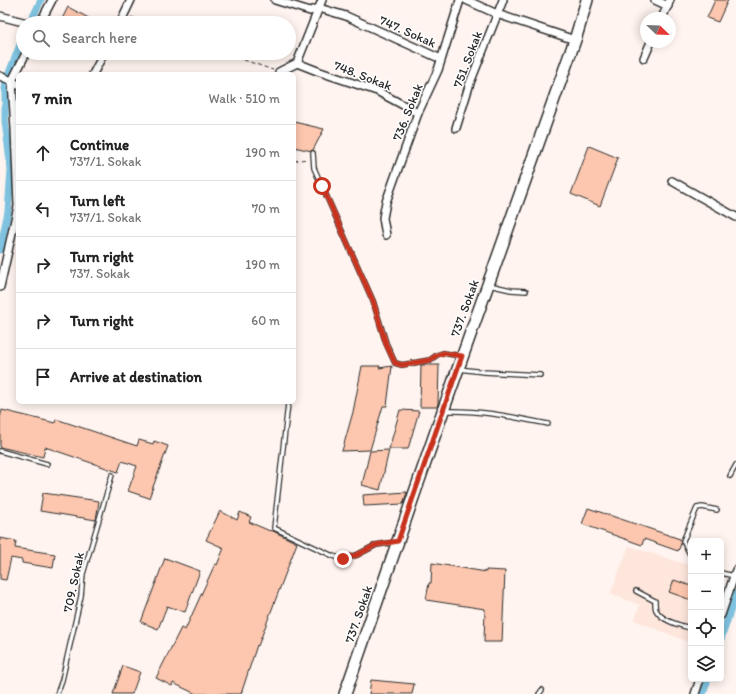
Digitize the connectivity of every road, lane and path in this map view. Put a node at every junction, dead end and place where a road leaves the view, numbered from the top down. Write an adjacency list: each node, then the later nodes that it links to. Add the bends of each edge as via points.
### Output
1 (52, 0): 15 (street)
2 (131, 0): 12 (street)
3 (275, 0): 11 (street, 747. Sokak, via 310,11)
4 (322, 0): 11 (street)
5 (460, 0): 21 (street, 736. Sokak)
6 (466, 0): 13 (street)
7 (503, 0): 13 (street, 751. Sokak)
8 (587, 0): 18 (street, 737. Sokak)
9 (655, 0): 10 (street)
10 (669, 3)
11 (319, 8): 21 (street, 747. Sokak, via 346,16); 25 (street)
12 (125, 14): 16 (path)
13 (497, 14): 18 (street); 32 (street, 751. Sokak, via 470,83)
14 (0, 16): 17 (street)
15 (44, 16)
16 (130, 16)
17 (16, 20)
18 (575, 40): 41 (street, 737. Sokak)
19 (648, 48): 20 (street)
20 (644, 58)
21 (442, 59): 31 (street, 736. Sokak)
22 (23, 60): 26 (street)
23 (100, 60): 27 (street)
24 (244, 60): 28 (path)
25 (297, 63): 28 (street); 31 (street, 748. Sokak, via 377,91)
26 (18, 72)
27 (94, 72)
28 (279, 72)
29 (0, 76): 30 (street)
30 (14, 82): 34 (street)
31 (418, 113): 40 (street, 736. Sokak, via 386,202 383,218)
32 (456, 128)
33 (313, 153): 35 (lane)
34 (16, 155)
35 (313, 158): 36 (path); 44 (lane, via 314,168 373,301 386,344 395,363 402,365 430,360 443,353)
36 (296, 161)
37 (672, 180): 39 (street)
38 (16, 215): 42 (street)
39 (736, 217)
40 (386, 235)
41 (488, 284): 43 (lane, via 511,290); 44 (street, 737. Sokak)
42 (0, 287)
43 (526, 290)
44 (462, 356): 45 (street, 737. Sokak)
45 (458, 368): 46 (lane); 48 (street, 737. Sokak)
46 (540, 375)
47 (288, 404): 56 (lane, via 274,528 343,559 376,545)
48 (443, 410): 49 (lane, via 470,410); 56 (street, 737. Sokak)
49 (548, 424)
50 (0, 451): 51 (lane)
51 (47, 464)
52 (736, 465): 54 (lane)
53 (112, 475): 65 (lane, 709. Sokak, via 83,574 81,596)
54 (730, 476)
55 (717, 510): 57 (lane, via 697,508 683,541)
56 (398, 541): 66 (street, 737. Sokak)
57 (688, 550)
58 (724, 572): 59 (lane)
59 (735, 573): 61 (street)
60 (636, 591): 62 (lane, via 654,601 656,610 662,618)
61 (723, 610)
62 (688, 627)
63 (699, 682): 68 (street)
64 (542, 690): 67 (lane)
65 (57, 694)
66 (345, 694)
67 (539, 694)
68 (695, 694)

